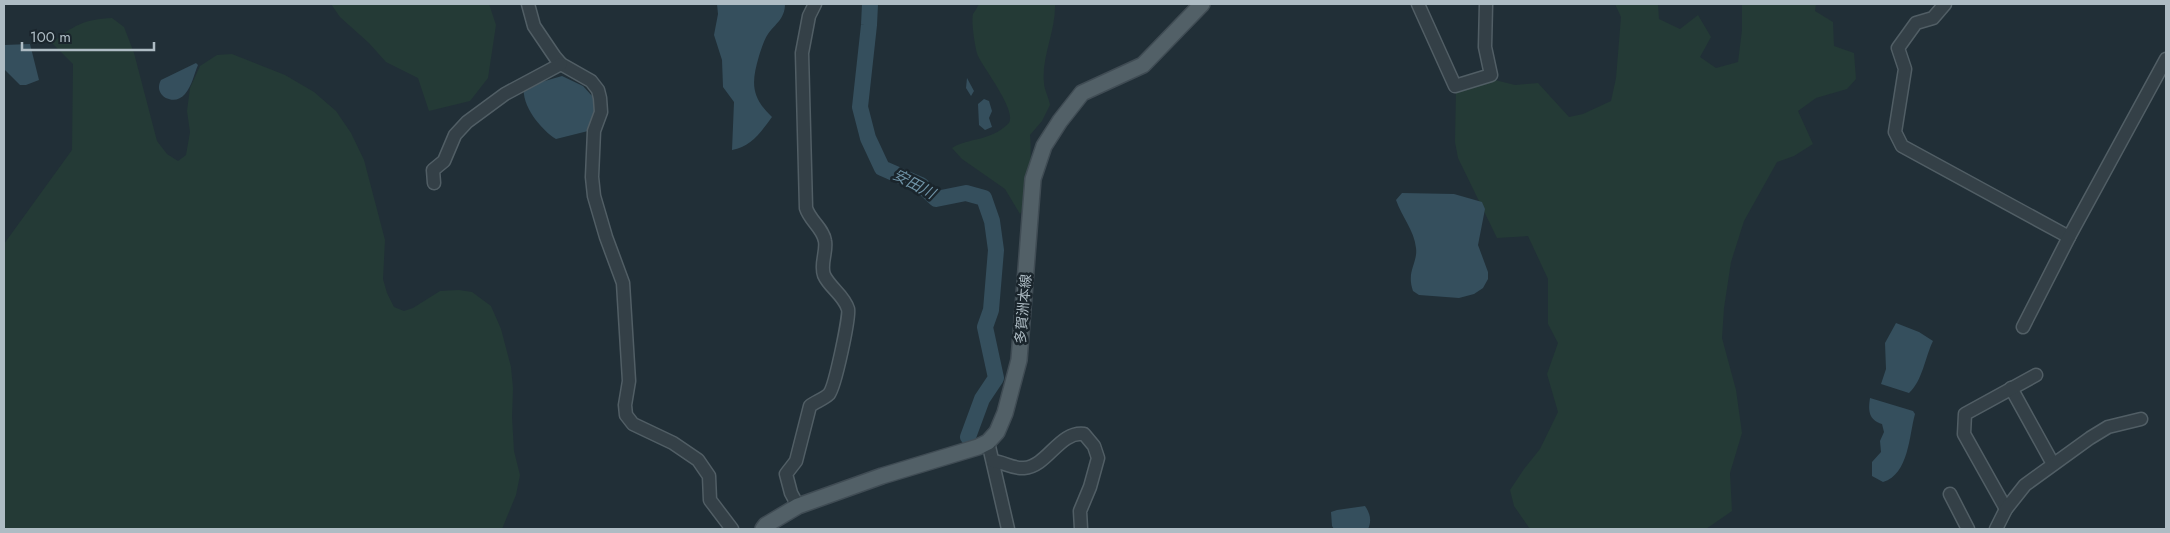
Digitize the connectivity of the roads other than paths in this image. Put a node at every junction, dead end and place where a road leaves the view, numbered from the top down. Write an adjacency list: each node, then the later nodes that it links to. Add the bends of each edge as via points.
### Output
1 (528, 4): 8 (street, via 538,34)
2 (815, 4): 19 (street, via 809,16 802,53 806,208 825,240 823,266 826,279 838,291 848,310 837,376 829,393 810,406 796,462 786,474)
3 (1202, 4): 15 (main road, 多賀洲本線, via 1143,65 1082,93 1044,146 1033,179 1019,360 1005,413 997,432)
4 (1418, 4): 5 (street, via 1455,86 1491,75 1486,47)
5 (1486, 4)
6 (1945, 4): 10 (street, via 1934,18 1916,23 1898,48 1905,69 1895,132 1902,146)
7 (2166, 59): 10 (street)
8 (561, 64): 9 (street, via 505,94 467,122 454,135 444,161 432,170); 21 (street, via 591,81 600,98 601,112 594,131 592,177 594,196 623,283 629,381 624,405 626,415 633,424 673,442 698,460 709,476 710,500)
9 (434, 184)
10 (2069, 237): 11 (street)
11 (2023, 327)
12 (2036, 375): 13 (street)
13 (2011, 388): 17 (street); 20 (street, via 1965,414 1964,424 1964,434)
14 (2141, 419): 17 (street, via 2108,427)
15 (988, 442): 16 (street); 19 (main road)
16 (993, 461): 23 (street); 24 (street, via 1024,468 1034,466 1069,437 1084,434 1094,446 1098,458 1080,512)
17 (2053, 464): 20 (street, via 2025,485)
18 (1950, 494): 25 (street)
19 (798, 506): 22 (main road)
20 (2006, 509): 26 (street)
21 (732, 529)
22 (763, 529)
23 (1008, 529)
24 (1081, 529)
25 (1968, 529)
26 (1996, 529)

